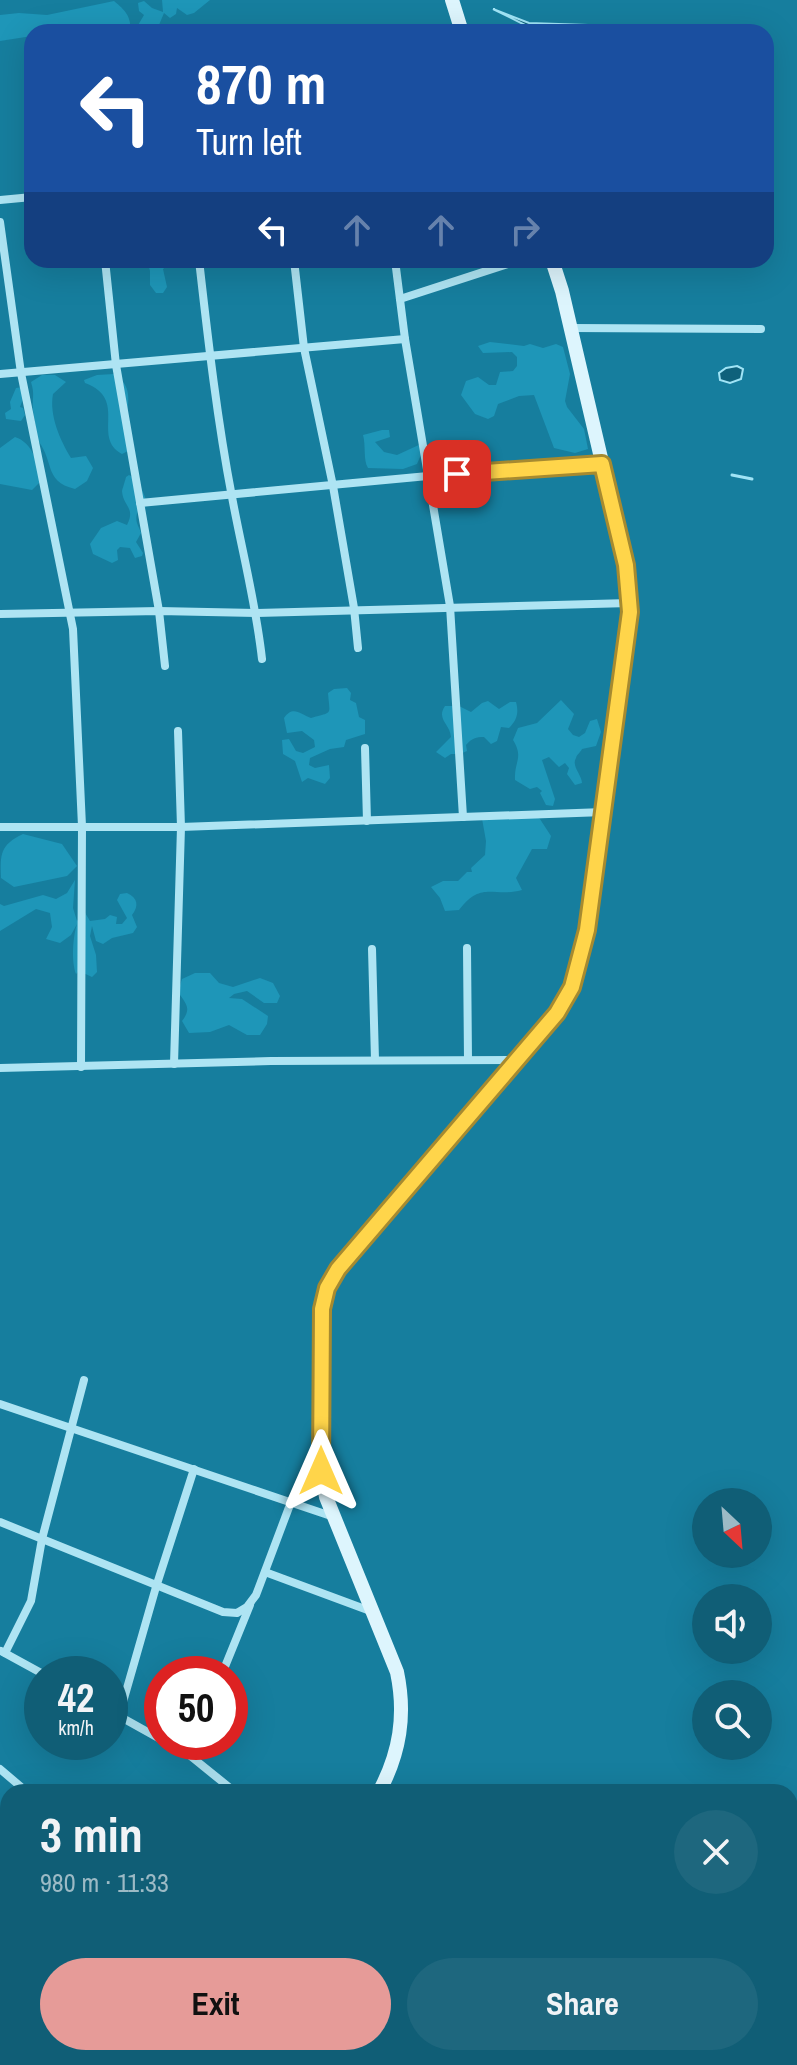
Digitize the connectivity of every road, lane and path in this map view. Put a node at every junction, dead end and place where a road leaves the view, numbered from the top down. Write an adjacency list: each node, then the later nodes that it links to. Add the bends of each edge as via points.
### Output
1 (452, 0): 2 (main road)
2 (460, 24)
3 (24, 198): 4 (street)
4 (0, 200)
5 (0, 222): 12 (street)
6 (106, 268): 19 (street)
7 (200, 268): 18 (street)
8 (295, 268): 17 (street)
9 (396, 268): 13 (street)
10 (495, 268): 13 (street)
11 (554, 268): 14 (main road)
12 (4, 285): 20 (street)
13 (400, 299): 16 (street)
14 (571, 328): 15 (street); 22 (main road)
15 (761, 329)
16 (405, 339): 17 (street); 23 (street)
17 (304, 348): 18 (street); 24 (street)
18 (210, 356): 19 (street); 25 (street)
19 (116, 365): 20 (street); 26 (street)
20 (21, 373): 21 (street); 30 (street)
21 (0, 374)
22 (602, 464): 23 (street); 27 (main road)
23 (428, 476): 24 (street); 28 (street)
24 (333, 486): 25 (street); 29 (street)
25 (231, 495): 26 (street); 32 (street)
26 (140, 503): 31 (street)
27 (630, 603): 28 (street); 39 (main road)
28 (450, 606): 29 (street); 40 (street)
29 (354, 608): 32 (street); 34 (street)
30 (69, 611): 31 (street); 33 (street); 42 (street)
31 (159, 611): 32 (street); 36 (street)
32 (257, 613): 35 (street)
33 (0, 614)
34 (358, 648)
35 (262, 659)
36 (165, 666)
37 (178, 731): 44 (street)
38 (365, 748): 41 (street)
39 (604, 812): 40 (street); 49 (main road, via 587,930 572,987)
40 (463, 817): 41 (street)
41 (367, 821): 44 (street)
42 (82, 826): 43 (street); 44 (street); 51 (street)
43 (0, 827)
44 (181, 827): 50 (street)
45 (467, 948): 48 (street)
46 (372, 949): 47 (street)
47 (375, 1060): 48 (street); 50 (street)
48 (468, 1060): 49 (street)
49 (518, 1060): 58 (main road, via 327,1288 322,1309 321,1471)
50 (174, 1064): 51 (street)
51 (81, 1067): 52 (street)
52 (0, 1068)
53 (84, 1380): 55 (street)
54 (0, 1404): 55 (street)
55 (72, 1429): 56 (street); 60 (street)
56 (194, 1469): 57 (street); 62 (street)
57 (291, 1502): 58 (street); 61 (street)
58 (331, 1516): 64 (main road)
59 (0, 1522): 60 (street)
60 (42, 1539): 62 (street); 65 (street, via 31,1601)
61 (265, 1572): 63 (street); 64 (street)
62 (156, 1587): 63 (street, via 223,1612 237,1613); 68 (street)
63 (252, 1601): 66 (street)
64 (373, 1612): 73 (main road, via 402,1698 400,1734)
65 (2, 1652): 67 (street)
66 (229, 1656)
67 (24, 1664)
68 (128, 1685)
69 (195, 1760): 72 (street)
70 (0, 1769): 71 (street)
71 (18, 1784)
72 (225, 1784)
73 (382, 1784)

